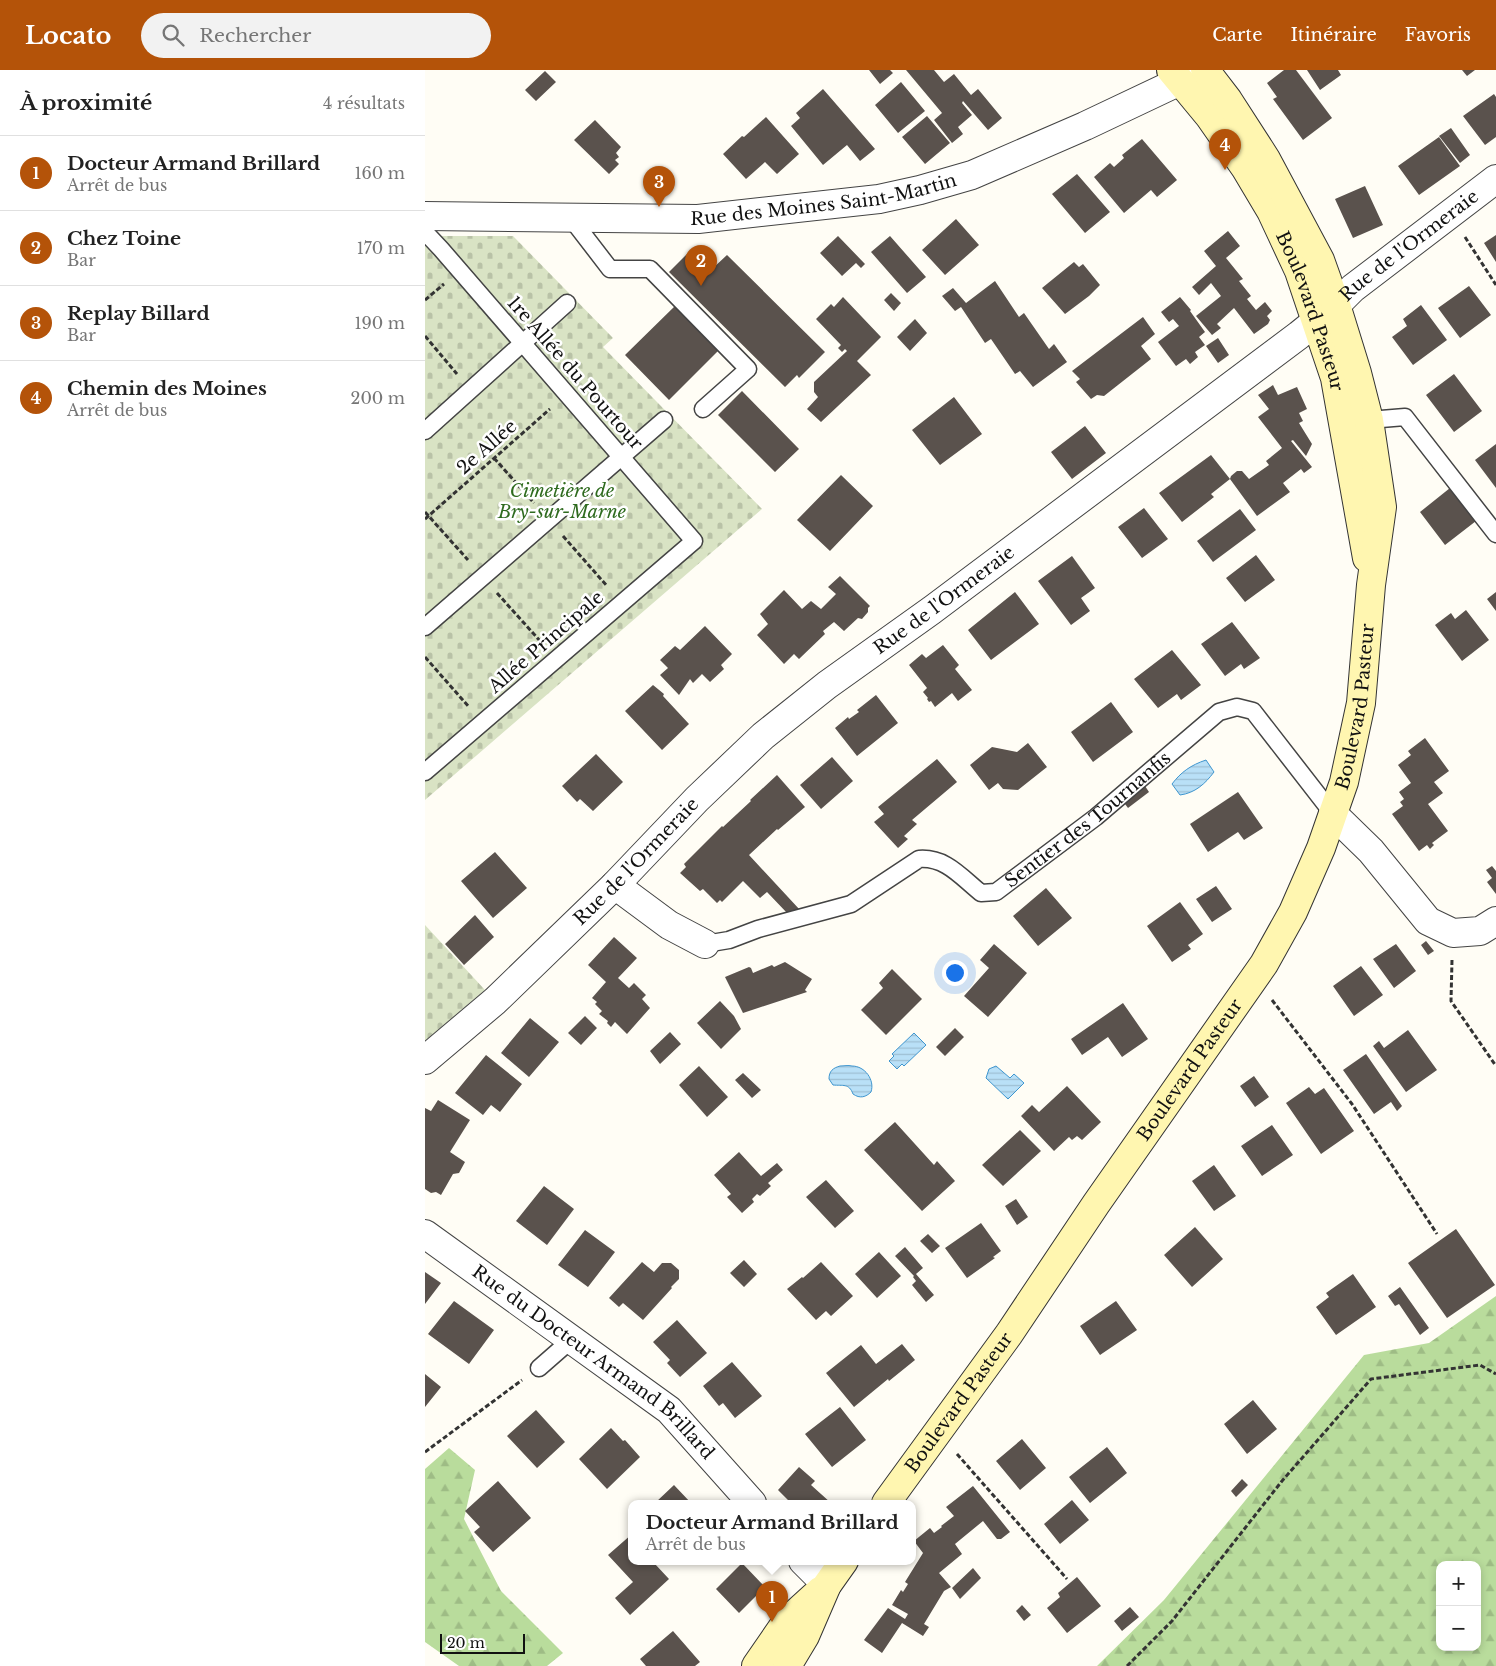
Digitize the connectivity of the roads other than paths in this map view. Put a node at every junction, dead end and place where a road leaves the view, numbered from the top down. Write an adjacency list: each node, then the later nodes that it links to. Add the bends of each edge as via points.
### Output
1 (1205, 70): 8 (main road, Boulevard Pasteur, via 1266,159 1320,260)
2 (1183, 74): 5 (street, Rue des Moines Saint-Martin, via 1085,126 972,175 920,190 879,199 706,218); 8 (main road, Boulevard Pasteur, via 1246,169 1271,211 1299,271)
3 (1496, 179): 8 (street, Rue de l'Ormeraie, via 1353,288)
4 (425, 216): 5 (street, Rue des Moines Saint-Martin)
5 (570, 217): 10 (lane, via 610,269 650,269 749,369)
6 (425, 232): 9 (lane, 1re Allée du Pourtour)
7 (567, 302): 9 (lane)
8 (1327, 313): 12 (main road, Boulevard Pasteur, via 1357,373); 17 (main road, Boulevard Pasteur); 21 (street, Rue de l'Ormeraie, via 763,736 697,798)
9 (523, 342): 13 (lane); 14 (lane, 1re Allée du Pourtour)
10 (703, 409)
11 (664, 420): 14 (lane)
12 (1369, 420): 15 (lane, via 1405,417); 17 (main road, Boulevard Pasteur, via 1382,507)
13 (425, 430)
14 (621, 457): 16 (lane, 1re Allée du Pourtour); 18 (lane)
15 (1496, 534)
16 (694, 541): 19 (lane, Allée Principale)
17 (1371, 585): 20 (main road, Boulevard Pasteur, via 1361,703 1344,782)
18 (425, 627)
19 (425, 772)
20 (1333, 814): 22 (street, via 1371,851 1428,922 1453,933 1480,931); 23 (lane, Sentier des Tournanfis, via 1253,711 1237,707 1219,712 1096,817 996,892 981,893 944,863 930,858 919,859 851,904); 29 (main road, Boulevard Pasteur, via 1293,912 1264,964 1009,1334)
21 (615, 885): 23 (street, Sentier des Tournanfis, via 669,925); 24 (street, Rue de l'Ormeraie, via 495,1001)
22 (1496, 921)
23 (705, 944)
24 (425, 1060)
25 (425, 1234): 26 (street, Rue du Docteur Armand Brillard)
26 (571, 1340): 27 (lane); 28 (street, Rue du Docteur Armand Brillard, via 669,1410)
27 (539, 1368)
28 (749, 1500)
29 (887, 1500)
30 (807, 1565): 32 (street)
31 (842, 1565): 32 (main road)
32 (827, 1585): 33 (main road, via 787,1621); 34 (main road, via 805,1636)
33 (756, 1666)
34 (787, 1666)

